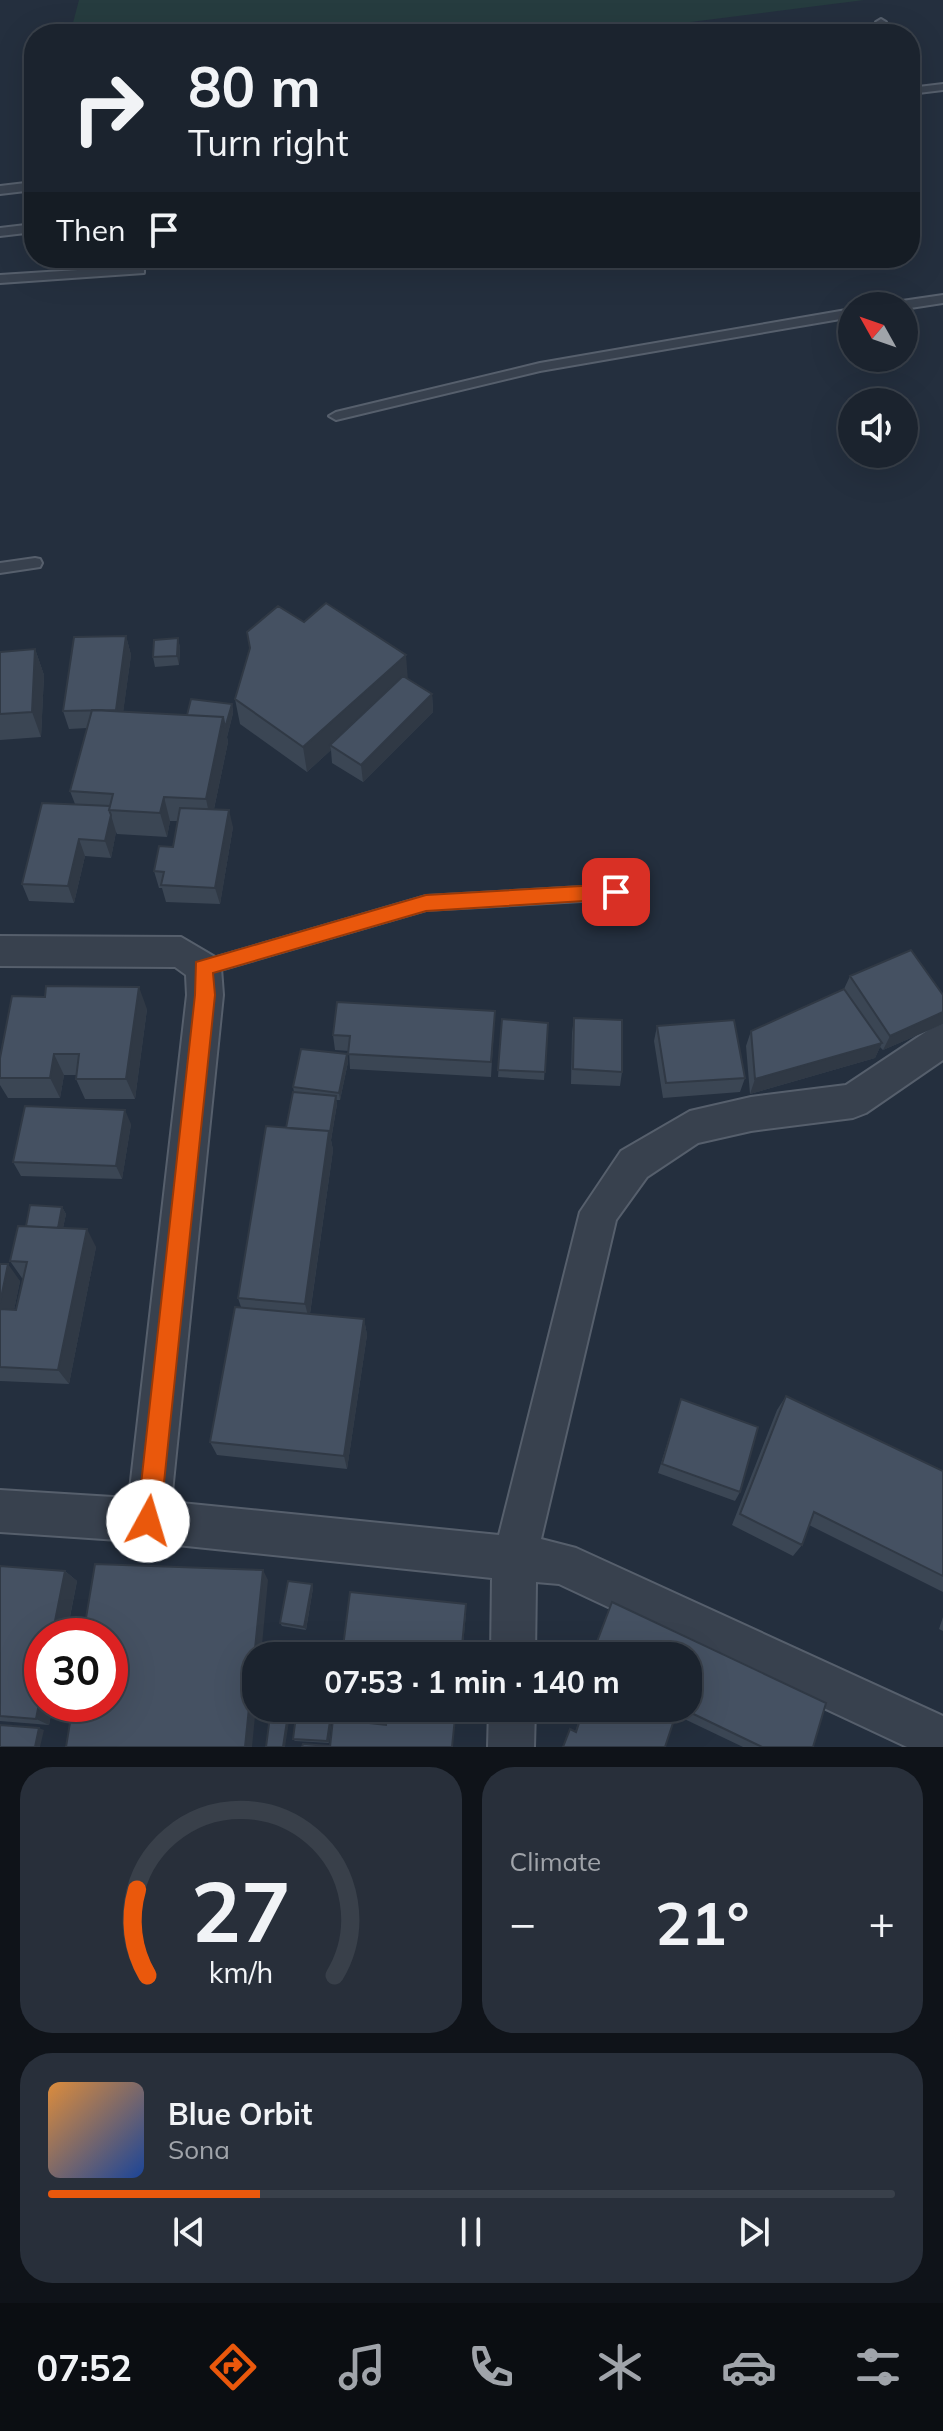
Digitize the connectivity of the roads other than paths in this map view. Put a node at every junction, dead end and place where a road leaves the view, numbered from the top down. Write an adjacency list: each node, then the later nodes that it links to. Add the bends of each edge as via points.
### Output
1 (943, 87): 2 (lane)
2 (920, 89)
3 (24, 187): 4 (lane)
4 (0, 190)
5 (24, 229): 6 (lane)
6 (0, 232)
7 (140, 270): 8 (lane)
8 (0, 279)
9 (943, 299): 10 (lane)
10 (918, 303)
11 (838, 315): 12 (lane, via 540,367)
12 (336, 416)
13 (35, 563): 14 (lane)
14 (0, 568)
15 (616, 892): 17 (lane, via 426,903)
16 (0, 951): 17 (street, via 181,952)
17 (203, 968): 20 (street, via 205,995)
18 (943, 1040): 21 (street, via 853,1101 690,1128 634,1164 599,1212)
19 (0, 1511): 20 (street)
20 (148, 1521): 21 (street)
21 (514, 1561): 22 (street); 24 (street, via 561,1563)
22 (513, 1642)
23 (512, 1722): 25 (street)
24 (943, 1740)
25 (511, 1747)

